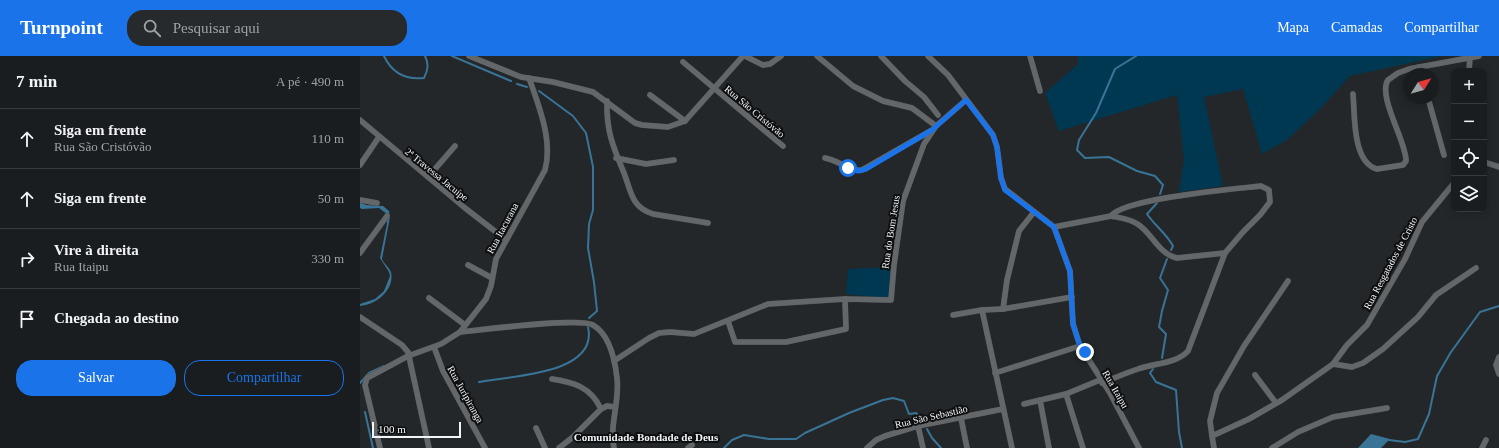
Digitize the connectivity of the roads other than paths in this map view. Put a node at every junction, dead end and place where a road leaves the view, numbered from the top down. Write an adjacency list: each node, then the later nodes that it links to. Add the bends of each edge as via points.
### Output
1 (469, 56): 13 (street)
2 (744, 56): 3 (street, via 763,65 770,64); 14 (street)
3 (781, 56)
4 (817, 56): 24 (street, via 853,86 883,101 912,108)
5 (881, 56): 21 (street)
6 (928, 56): 18 (street, via 948,75)
7 (1030, 56): 15 (street)
8 (1479, 56): 9 (street)
9 (1470, 57): 11 (street); 12 (street)
10 (683, 62): 14 (street, Rua São Cristóvão)
11 (1419, 67): 16 (street, via 1398,73 1386,83 1391,115 1406,154 1403,165 1377,169 1363,158 1358,147)
12 (1469, 68)
13 (529, 78): 19 (street, via 593,92); 44 (street, Rua Itacurana, via 544,127 548,159 545,170)
14 (715, 89): 23 (street); 27 (street, Rua São Cristóvão)
15 (1040, 91)
16 (1354, 94)
17 (650, 95): 23 (street)
18 (966, 100): 24 (street); 39 (street, via 993,135 1005,190)
19 (607, 102): 23 (street, via 635,123 642,125 668,127); 29 (street, via 608,130)
20 (1430, 104): 28 (street)
21 (938, 114)
22 (360, 120): 25 (street, 2ª Travessa Jacuípe)
23 (686, 121)
24 (934, 128): 30 (street, via 862,170 854,170); 53 (street, Rua do Bom Jesus, via 913,170 903,201 891,300)
25 (379, 137): 33 (street); 35 (street, 2ª Travessa Jacuípe)
26 (455, 146): 35 (street)
27 (783, 146)
28 (1444, 155)
29 (616, 158): 31 (street, via 646,164); 42 (street, via 630,194 647,212)
30 (825, 158)
31 (674, 160)
32 (1487, 163): 34 (street)
33 (360, 165)
34 (1499, 167)
35 (428, 178): 44 (street, 2ª Travessa Jacuípe)
36 (1451, 187): 66 (street, Rua Resgatados de Cristo, via 1422,222 1405,259 1367,325)
37 (360, 200): 38 (street)
38 (377, 203)
39 (1034, 212): 43 (street); 54 (street, via 1018,231)
40 (387, 216): 45 (street)
41 (1112, 216): 43 (street); 46 (street, via 1137,224 1172,257); 46 (street, via 1117,210 1158,199 1239,188 1267,188 1271,197 1266,208)
42 (708, 223)
43 (1054, 227): 51 (street, Rua Itaipu, via 1070,271)
44 (505, 239): 49 (street, Rua Itacurana, via 496,259)
45 (360, 253)
46 (1225, 253): 71 (street, via 1191,344 1184,355)
47 (468, 265): 49 (street)
48 (1476, 268): 66 (street, via 1436,296 1383,349 1363,364 1352,368)
49 (492, 278): 59 (street, Rua Itacurana, via 486,299)
50 (1288, 281): 83 (street, via 1244,346 1217,393 1210,421)
51 (1072, 297): 54 (street); 61 (street, Rua Itaipu, via 1073,324)
52 (429, 298): 59 (street)
53 (845, 299): 58 (street, via 768,304); 58 (street, via 846,329 793,341 735,342)
54 (1003, 309): 55 (street)
55 (982, 310): 56 (street); 67 (street)
56 (953, 315)
57 (360, 317): 63 (street, via 402,345)
58 (728, 321): 65 (street, via 694,334 659,333)
59 (465, 325): 60 (street, Rua Itacurana)
60 (460, 332): 62 (street, Rua Itacurana); 65 (street, via 554,323 588,323 604,333)
61 (1080, 346): 67 (street); 71 (street, Rua Itaipu)
62 (434, 347): 63 (street, Rua Itacurana); 88 (street, Rua Juripiranga, via 443,371)
63 (411, 355): 86 (street, Rua Itacurana, via 367,378 365,385); 87 (street)
64 (1499, 357): 68 (street, via 1496,365)
65 (614, 361): 76 (street, via 618,388)
66 (1333, 364): 74 (street, Rua Resgatados de Cristo)
67 (996, 373): 79 (street)
68 (1499, 374)
69 (1255, 375): 74 (street)
70 (552, 378): 78 (street, via 586,389)
71 (1101, 381): 72 (street); 97 (street, Rua Itaipu)
72 (1066, 394): 73 (street); 96 (street)
73 (1040, 400): 75 (street); 95 (street)
74 (1276, 403): 83 (street, Rua Resgatados de Cristo)
75 (1024, 404)
76 (615, 407): 78 (street, via 607,406); 91 (street)
77 (1387, 408): 99 (street, via 1333,417 1298,432)
78 (601, 409): 90 (street)
79 (1003, 409): 80 (street, Rua São Sebastião); 94 (street)
80 (961, 418): 81 (street, Rua São Sebastião); 93 (street)
81 (918, 426): 85 (street, Rua São Sebastião, via 880,437); 92 (street)
82 (536, 428): 89 (street)
83 (1212, 436): 98 (street)
84 (1486, 440): 100 (street)
85 (870, 447)
86 (380, 448)
87 (429, 448)
88 (485, 448)
89 (545, 448)
90 (558, 448)
91 (614, 448)
92 (923, 448)
93 (967, 448)
94 (1012, 448)
95 (1049, 448)
96 (1083, 448)
97 (1139, 448)
98 (1214, 448)
99 (1272, 448)
100 (1482, 448)

